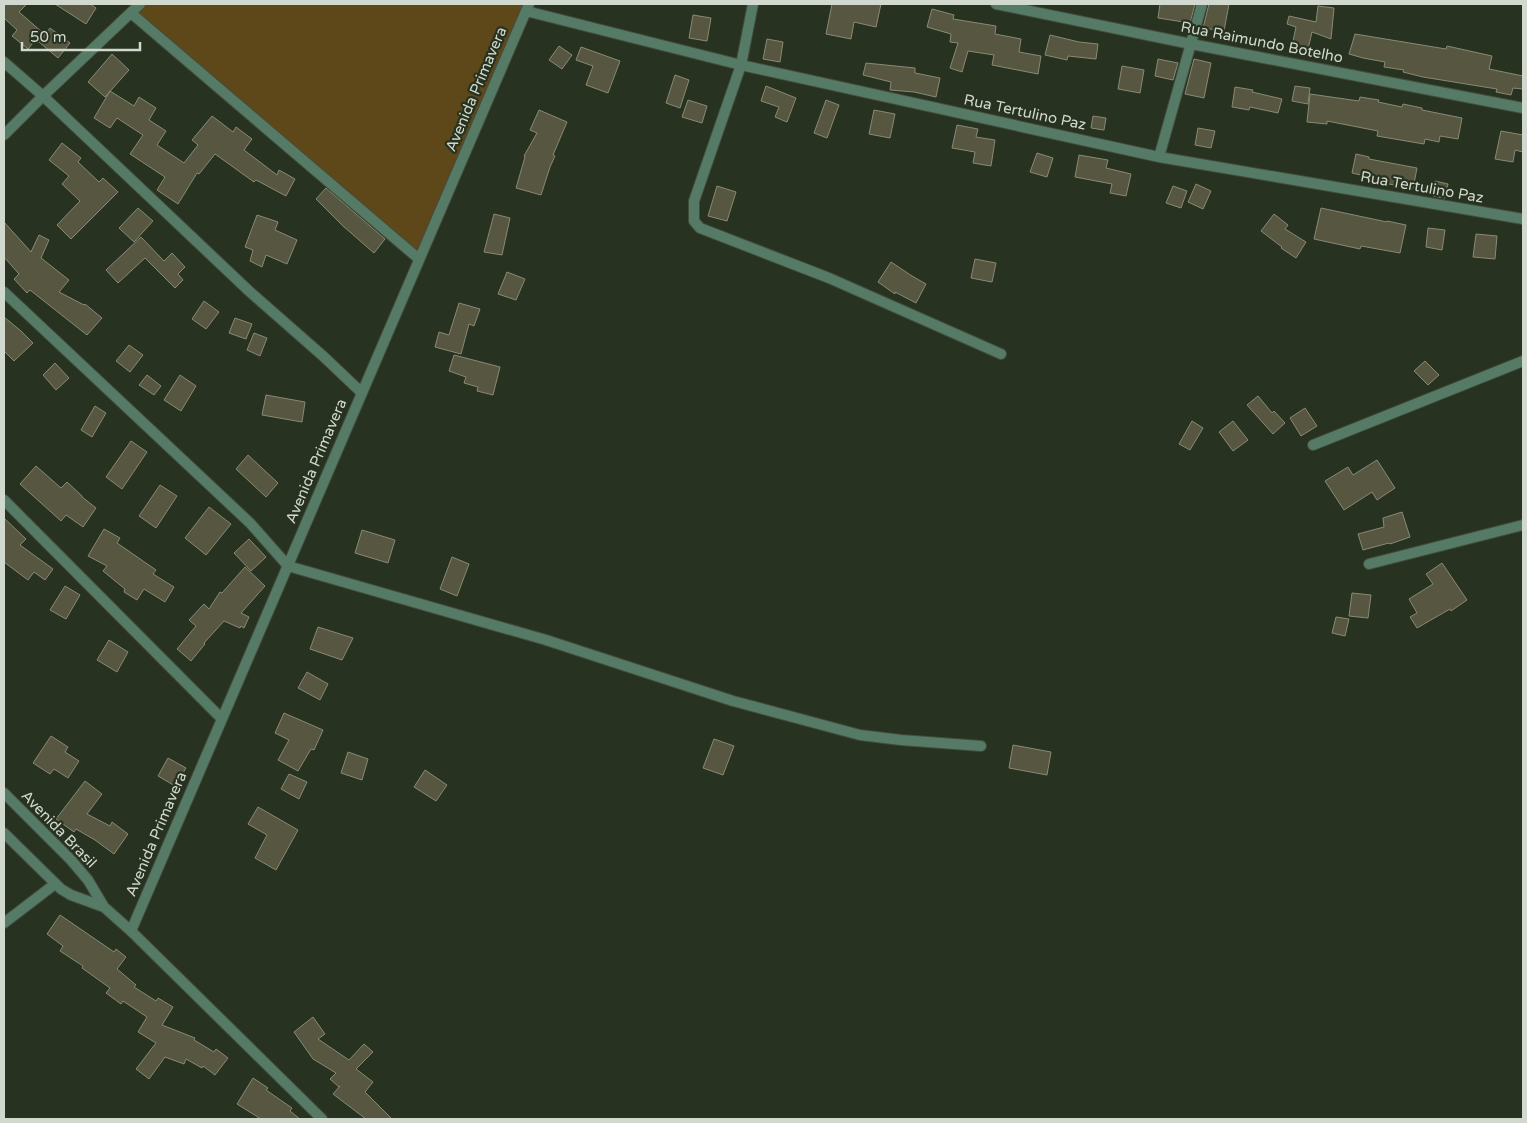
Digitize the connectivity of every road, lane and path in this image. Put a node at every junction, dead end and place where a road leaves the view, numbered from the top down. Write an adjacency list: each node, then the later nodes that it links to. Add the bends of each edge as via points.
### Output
1 (140, 4): 6 (street)
2 (753, 4): 9 (street)
3 (996, 4): 7 (street, Rua Raimundo Botelho)
4 (1202, 4): 7 (street)
5 (527, 7): 9 (street, Rua Tertulino Paz); 15 (street, Avenida Primavera)
6 (131, 13): 10 (street); 15 (street)
7 (1192, 44): 11 (street, Rua Raimundo Botelho); 13 (street)
8 (4, 62): 10 (street)
9 (741, 64): 13 (street, Rua Tertulino Paz); 17 (street, via 694,201 694,221 700,228 829,278)
10 (43, 96): 12 (street); 19 (street, via 249,292)
11 (1523, 108)
12 (4, 135)
13 (1159, 157): 14 (street, Rua Tertulino Paz)
14 (1523, 219)
15 (419, 259): 19 (street, Avenida Primavera)
16 (4, 292): 24 (street, via 250,524)
17 (1001, 354)
18 (1523, 361): 20 (street)
19 (362, 393): 24 (street, Avenida Primavera)
20 (1314, 445)
21 (4, 500): 25 (street)
22 (1523, 525): 23 (street)
23 (1369, 564)
24 (288, 566): 25 (street, Avenida Primavera); 26 (street, via 546,640 733,701 851,732 901,740)
25 (222, 719): 32 (street, Avenida Primavera)
26 (981, 746)
27 (4, 793): 30 (street, Avenida Brasil, via 88,880)
28 (4, 834): 29 (street)
29 (55, 884): 30 (street, via 71,895); 31 (street)
30 (104, 907): 32 (street)
31 (4, 924)
32 (131, 931): 33 (street)
33 (322, 1119)

